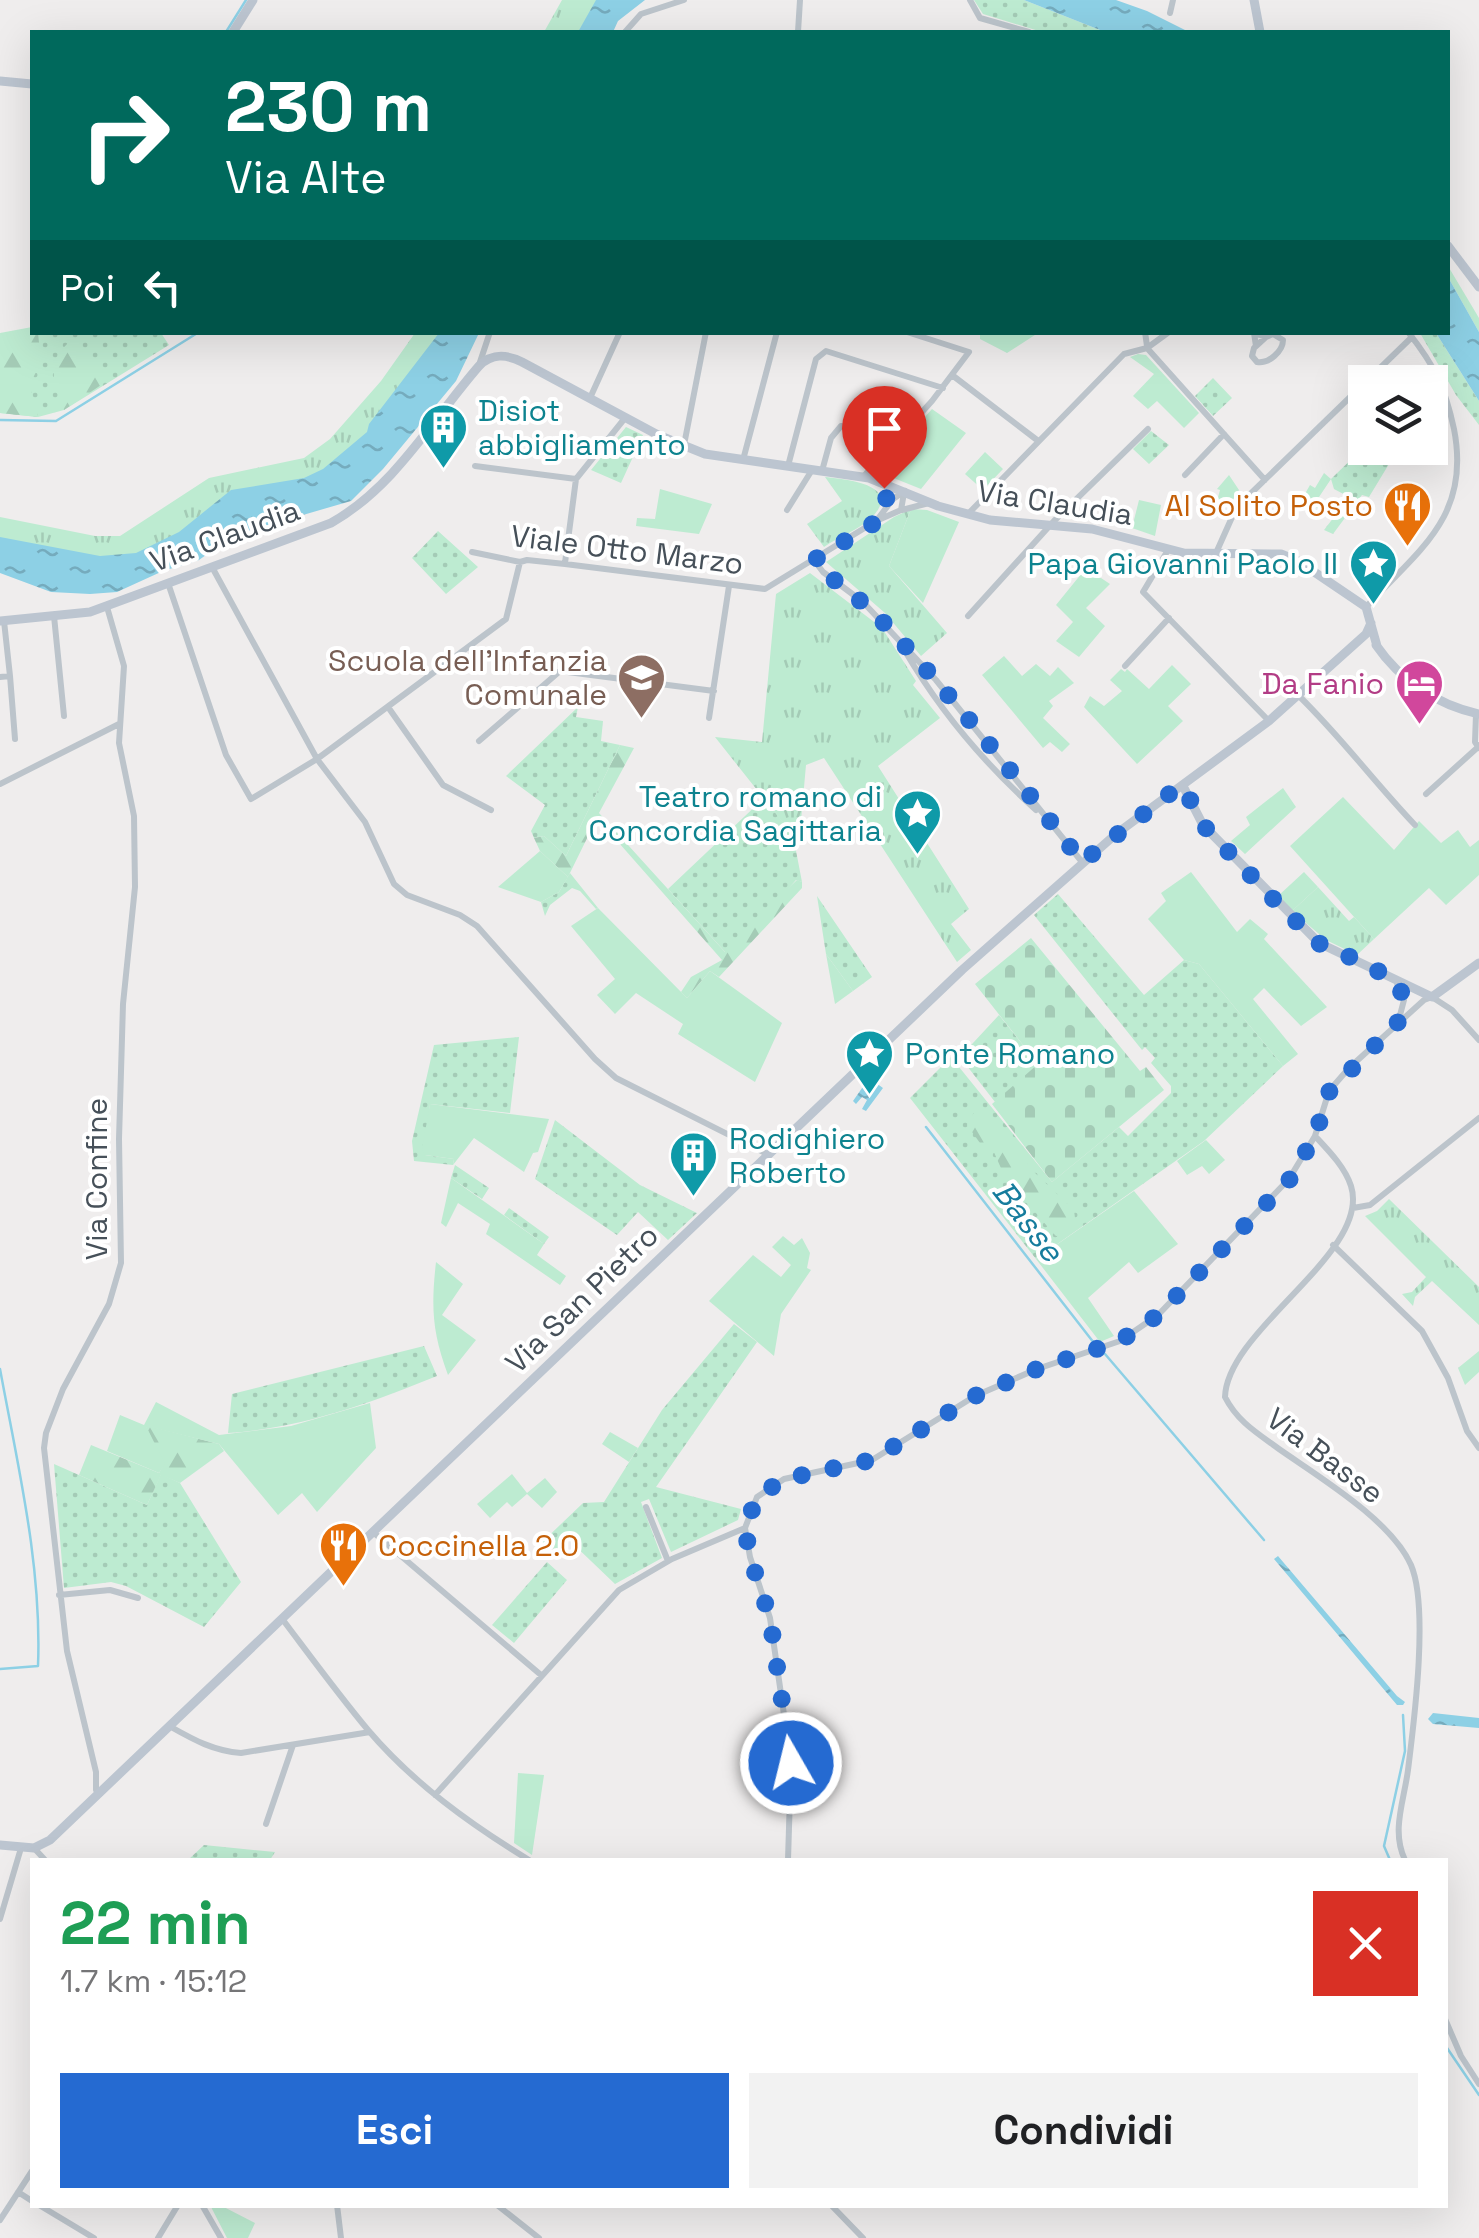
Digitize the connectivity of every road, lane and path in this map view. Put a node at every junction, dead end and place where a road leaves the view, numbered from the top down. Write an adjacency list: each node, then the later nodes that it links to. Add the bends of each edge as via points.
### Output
1 (253, 0): 8 (street)
2 (684, 0): 9 (street, via 649,10)
3 (800, 0): 10 (street)
4 (970, 0): 11 (street, via 980,18)
5 (1172, 0): 7 (street)
6 (1254, 0): 12 (street)
7 (1170, 12)
8 (234, 30)
9 (626, 30)
10 (798, 30)
11 (1023, 30)
12 (1260, 30)
13 (0, 81): 14 (street)
14 (30, 84)
15 (1450, 249): 16 (street)
16 (1479, 287)
17 (489, 335): 30 (street)
18 (619, 335): 33 (street)
19 (705, 335): 38 (street)
20 (777, 335): 40 (street)
21 (916, 335): 31 (street, via 969,352)
22 (1145, 335): 29 (street)
23 (1165, 335): 29 (street)
24 (1254, 335): 28 (street)
25 (1260, 335): 27 (street)
26 (1410, 335): 47 (street); 67 (street, via 1447,396 1458,452 1456,489 1433,535)
27 (1266, 337): 28 (street); 28 (street, via 1277,335 1284,343 1268,361 1254,360)
28 (1256, 346)
29 (1147, 348): 36 (street); 37 (street, via 1124,354)
30 (478, 366): 33 (street, Via Claudia, via 494,356 514,358); 63 (street, Via Claudia, via 358,506 314,530)
31 (952, 375): 32 (street); 37 (street)
32 (943, 388): 39 (street); 42 (street, via 826,351 816,360)
33 (590, 398): 34 (street, Via Claudia)
34 (625, 418): 38 (street, Via Claudia); 46 (street)
35 (1148, 429): 56 (street)
36 (1224, 434): 44 (street); 47 (street)
37 (1037, 440): 54 (street)
38 (684, 446): 40 (street, Via Claudia)
39 (888, 449): 43 (street, via 865,430 841,426); 45 (street)
40 (743, 462): 42 (street, Via Claudia)
41 (475, 466): 46 (street)
42 (788, 467): 43 (street, Via Claudia)
43 (817, 470): 45 (street, Via Claudia); 52 (street)
44 (1185, 475)
45 (864, 477): 48 (street, Via Claudia)
46 (576, 479): 62 (street)
47 (1265, 480): 59 (street, via 1233,515)
48 (878, 481): 49 (street, Via Claudia); 51 (street)
49 (904, 491): 50 (street, Via Claudia); 51 (street, Viale Otto Marzo); 53 (street)
50 (930, 503): 53 (street, Viale Otto Marzo); 54 (street, Via Claudia)
51 (888, 506): 55 (street, Viale Otto Marzo)
52 (787, 510)
53 (901, 510): 55 (street, Viale Otto Marzo)
54 (967, 515): 56 (street, Via Claudia)
55 (876, 522): 60 (street, Viale Otto Marzo)
56 (1051, 526): 57 (street, Via Claudia); 69 (street)
57 (1168, 550): 59 (street, Via Claudia); 70 (street, via 1143,592)
58 (472, 552): 61 (street, Viale Otto Marzo)
59 (1216, 554): 67 (street, Via Claudia, via 1286,555)
60 (814, 560): 65 (street, Viale Otto Marzo, via 765,589); 73 (street)
61 (520, 562): 62 (street, Viale Otto Marzo); 79 (street, via 506,618)
62 (564, 564): 65 (street, Viale Otto Marzo)
63 (212, 567): 64 (street, Via Claudia); 88 (street)
64 (168, 583): 66 (street, Via Claudia); 88 (street, via 226,755 251,800)
65 (730, 586): 77 (street)
66 (108, 607): 68 (street, Via Claudia); 84 (street, Via Confine, via 126,676)
67 (1366, 607): 72 (street)
68 (54, 616): 71 (street, Via Claudia); 81 (street)
69 (968, 616)
70 (1169, 618): 74 (street); 83 (street)
71 (2, 621): 75 (street)
72 (1371, 635): 78 (street, Via San Pietro); 80 (street, via 1397,671 1427,694)
73 (899, 641): 93 (street); 93 (street, via 951,720)
74 (1125, 666)
75 (10, 676): 76 (street); 85 (street)
76 (0, 677)
77 (714, 691): 82 (street); 86 (street, via 560,672)
78 (1300, 696): 83 (street, Via San Pietro); 94 (street)
79 (388, 707): 88 (street); 92 (street, via 443,784)
80 (1477, 714): 87 (street)
81 (64, 716)
82 (709, 718)
83 (1269, 721): 90 (street, Via San Pietro)
84 (118, 724): 89 (street); 111 (street, Via Confine, via 134,816 136,888 122,1004 121,1264 109,1304 46,1433)
85 (16, 739)
86 (479, 740)
87 (1478, 748): 91 (street)
88 (316, 759): 103 (street, via 365,822 399,889 478,926 616,1078)
89 (0, 784)
90 (1183, 786): 95 (street, Via San Pietro); 97 (street, via 1203,825 1320,944)
91 (1426, 794)
92 (491, 810)
93 (1048, 821): 95 (street)
94 (1415, 825)
95 (1082, 862): 103 (street, Via San Pietro)
96 (1479, 963): 98 (street)
97 (1398, 983): 98 (street); 99 (street, via 1404,1000)
98 (1432, 997): 99 (street); 100 (street)
99 (1400, 1020): 102 (street, via 1329,1092)
100 (1479, 1040)
101 (1479, 1118): 104 (street, via 1370,1205)
102 (1315, 1136): 104 (street, via 1346,1174); 108 (street, via 1290,1179 1140,1329 1001,1383 872,1460 769,1486)
103 (769, 1155): 109 (street, Via San Pietro)
104 (1353, 1208): 105 (street, Via Basse)
105 (1333, 1244): 106 (street, via 1422,1332); 127 (street, Via Basse, via 1236,1360 1225,1397 1240,1420 1374,1521 1410,1563 1420,1607 1398,1820)
106 (1479, 1448)
107 (646, 1507): 110 (street)
108 (745, 1528): 110 (street); 126 (street, via 770,1618 791,1763)
109 (374, 1533): 113 (street, Via San Pietro); 114 (street)
110 (668, 1561): 114 (street, via 619,1590)
111 (59, 1595): 112 (street, via 110,1590); 118 (street, Via Confine)
112 (138, 1598)
113 (282, 1620): 115 (street, Via San Pietro); 116 (street)
114 (541, 1675): 119 (street)
115 (171, 1727): 117 (street, via 222,1752); 118 (street, Via San Pietro)
116 (370, 1732): 117 (street); 119 (street)
117 (292, 1745): 120 (street)
118 (100, 1794): 123 (street, Via San Pietro)
119 (435, 1794): 125 (street)
120 (266, 1824)
121 (0, 1845): 122 (street)
122 (20, 1848): 123 (street); 128 (street)
123 (34, 1848): 124 (street)
124 (43, 1858)
125 (526, 1858)
126 (788, 1858)
127 (1404, 1858)
128 (0, 1919)
129 (1448, 2027): 130 (street)
130 (1479, 2084)
131 (30, 2173): 132 (street)
132 (18, 2192): 133 (street); 140 (street)
133 (30, 2200)
134 (44, 2208): 141 (street)
135 (176, 2208): 142 (street)
136 (204, 2208): 143 (street)
137 (337, 2208): 144 (street)
138 (501, 2208): 145 (street)
139 (834, 2208): 146 (street)
140 (0, 2220)
141 (94, 2238)
142 (158, 2238)
143 (221, 2238)
144 (341, 2238)
145 (540, 2238)
146 (863, 2238)

